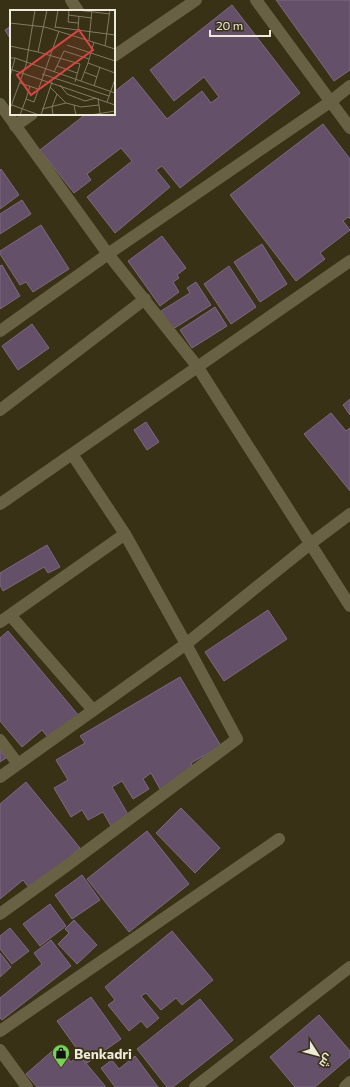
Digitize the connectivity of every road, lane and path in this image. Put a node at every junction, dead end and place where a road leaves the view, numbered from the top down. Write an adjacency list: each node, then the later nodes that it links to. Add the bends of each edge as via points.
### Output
1 (70, 0): 4 (street)
2 (196, 0): 5 (street)
3 (256, 0): 7 (street)
4 (77, 10)
5 (115, 55)
6 (350, 86): 7 (street)
7 (330, 102): 11 (street); 12 (street)
8 (0, 104): 10 (street)
9 (31, 115): 10 (street)
10 (15, 126): 12 (street)
11 (350, 128)
12 (108, 254): 14 (street); 15 (street)
13 (350, 261): 16 (street)
14 (145, 299): 16 (street); 17 (street)
15 (0, 331)
16 (197, 366): 18 (street); 22 (street)
17 (0, 410)
18 (72, 454): 19 (street); 21 (street)
19 (0, 504)
20 (350, 514): 22 (street)
21 (125, 534): 24 (street); 25 (street)
22 (310, 544): 23 (street); 25 (street)
23 (350, 606)
24 (5, 618): 26 (street)
25 (186, 644): 26 (street); 31 (street, via 237,739)
26 (93, 710): 28 (street)
27 (0, 740): 28 (street)
28 (18, 764): 29 (street)
29 (0, 777)
30 (279, 839): 33 (street)
31 (0, 914)
32 (350, 967): 37 (street)
33 (0, 1031)
34 (0, 1050): 36 (street)
35 (350, 1082): 38 (street)
36 (27, 1087)
37 (195, 1087)
38 (345, 1087)

